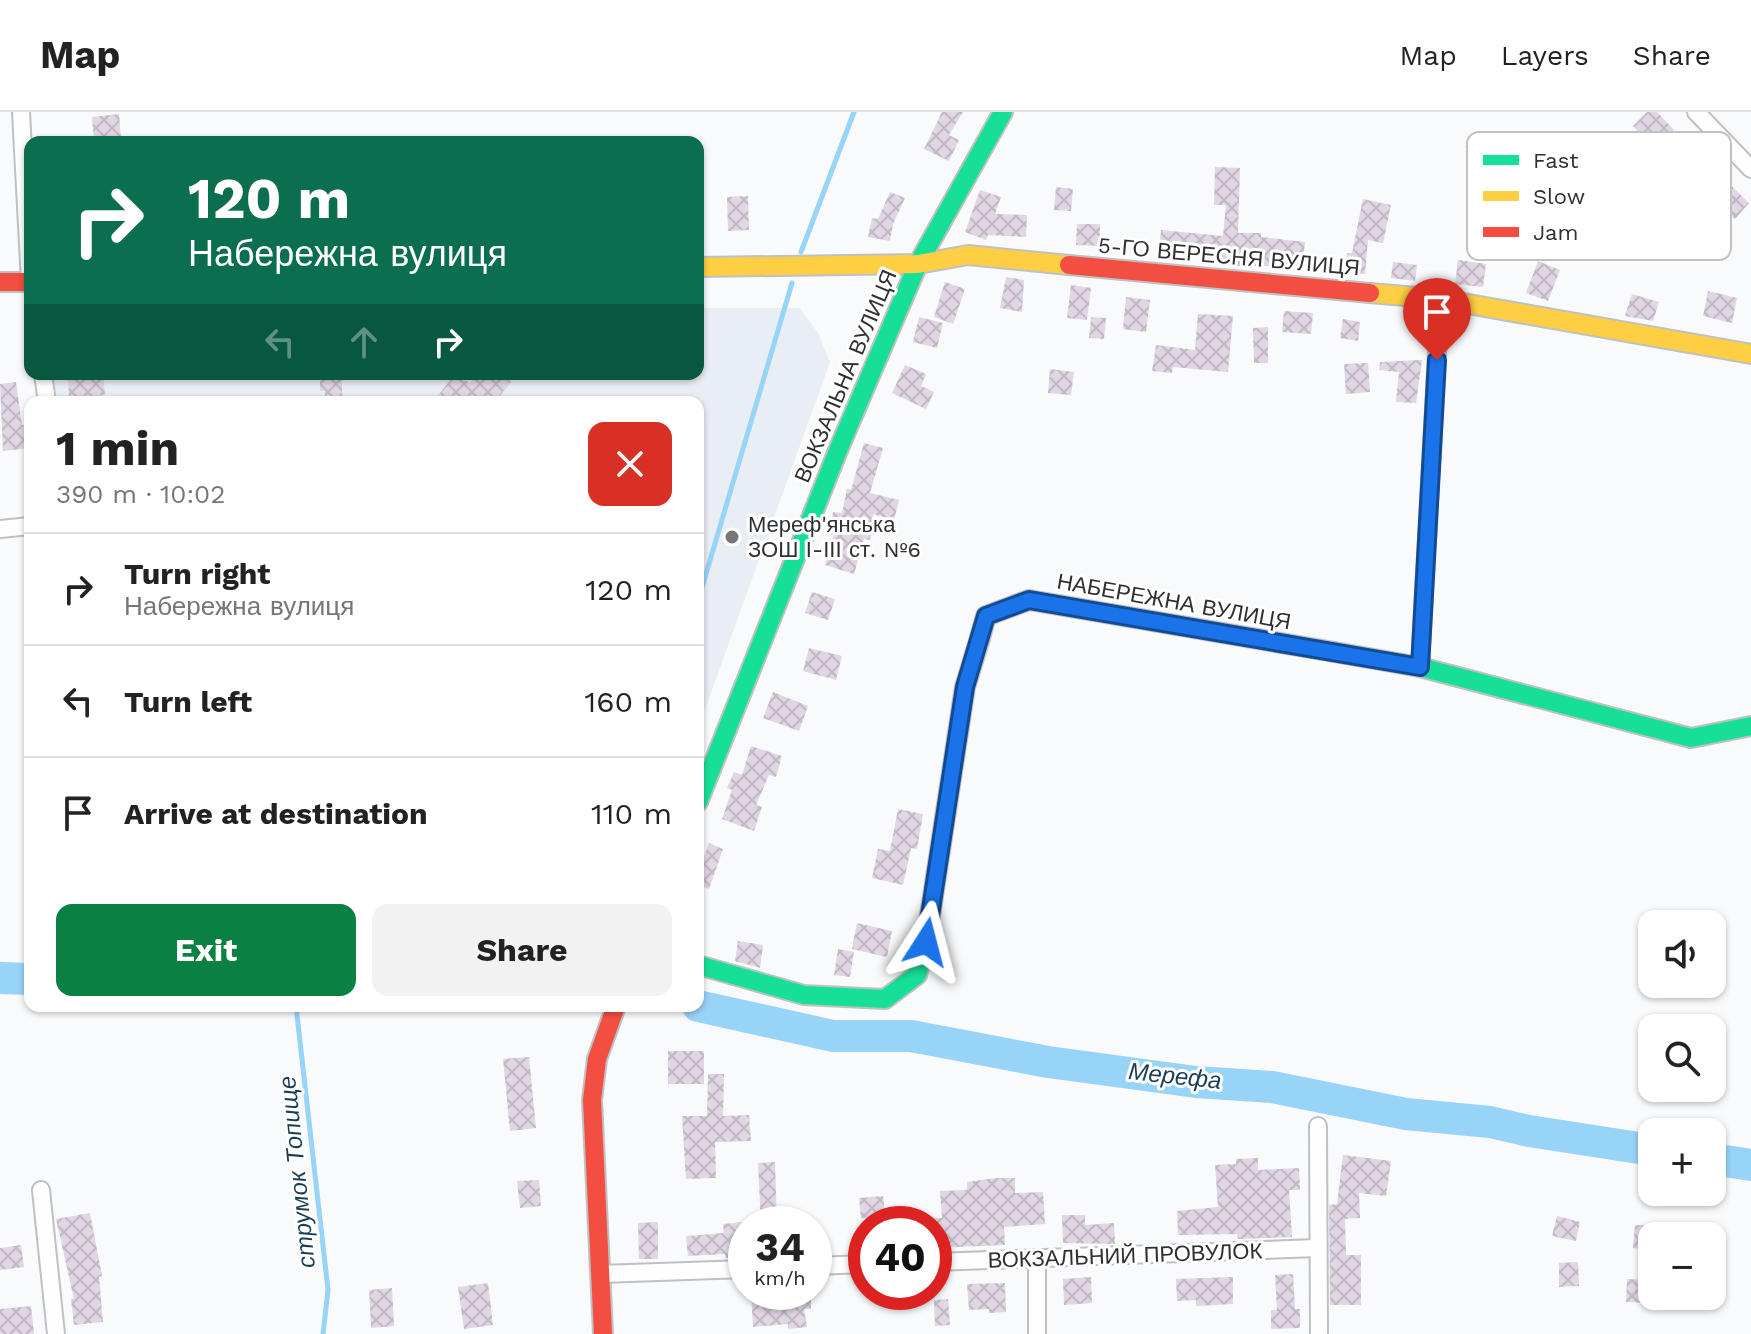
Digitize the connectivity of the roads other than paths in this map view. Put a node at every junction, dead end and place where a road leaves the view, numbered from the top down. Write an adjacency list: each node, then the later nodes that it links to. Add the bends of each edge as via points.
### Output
1 (21, 112): 6 (street)
2 (1003, 112): 8 (street, ВОКЗАЛЬНА ВУЛИЦЯ)
3 (1696, 112): 4 (street)
4 (1715, 132)
5 (1731, 148): 7 (street)
6 (24, 169)
7 (1751, 169)
8 (918, 264): 9 (street, 5-ГО ВЕРЕСНЯ ВУЛИЦЯ); 12 (street, 5-ГО ВЕРЕСНЯ ВУЛИЦЯ, via 968,255); 18 (street, ВОКЗАЛЬНА ВУЛИЦЯ)
9 (704, 267)
10 (0, 282): 11 (street)
11 (24, 282)
12 (1440, 299): 13 (street, 5-ГО ВЕРЕСНЯ ВУЛИЦЯ); 16 (street)
13 (1751, 354)
14 (24, 527): 15 (street)
15 (0, 529)
16 (1420, 667): 17 (street, НАБЕРЕЖНА ВУЛИЦЯ, via 1691,738); 19 (street, НАБЕРЕЖНА ВУЛИЦЯ, via 1029,600 986,616 965,687 917,975 885,999 804,995)
17 (1751, 726)
18 (704, 787)
19 (704, 967)
20 (614, 1012): 27 (street, via 597,1059 592,1100)
21 (1318, 1126): 23 (street)
22 (41, 1190): 28 (street)
23 (1317, 1248): 24 (street, ВОКЗАЛЬНИЙ ПРОВУЛОК); 31 (street)
24 (1037, 1258): 25 (street, ВОКЗАЛЬНИЙ ПРОВУЛОК); 30 (street)
25 (952, 1261)
26 (728, 1270): 27 (street)
27 (600, 1274): 29 (street)
28 (56, 1334)
29 (603, 1334)
30 (1037, 1334)
31 (1319, 1334)

